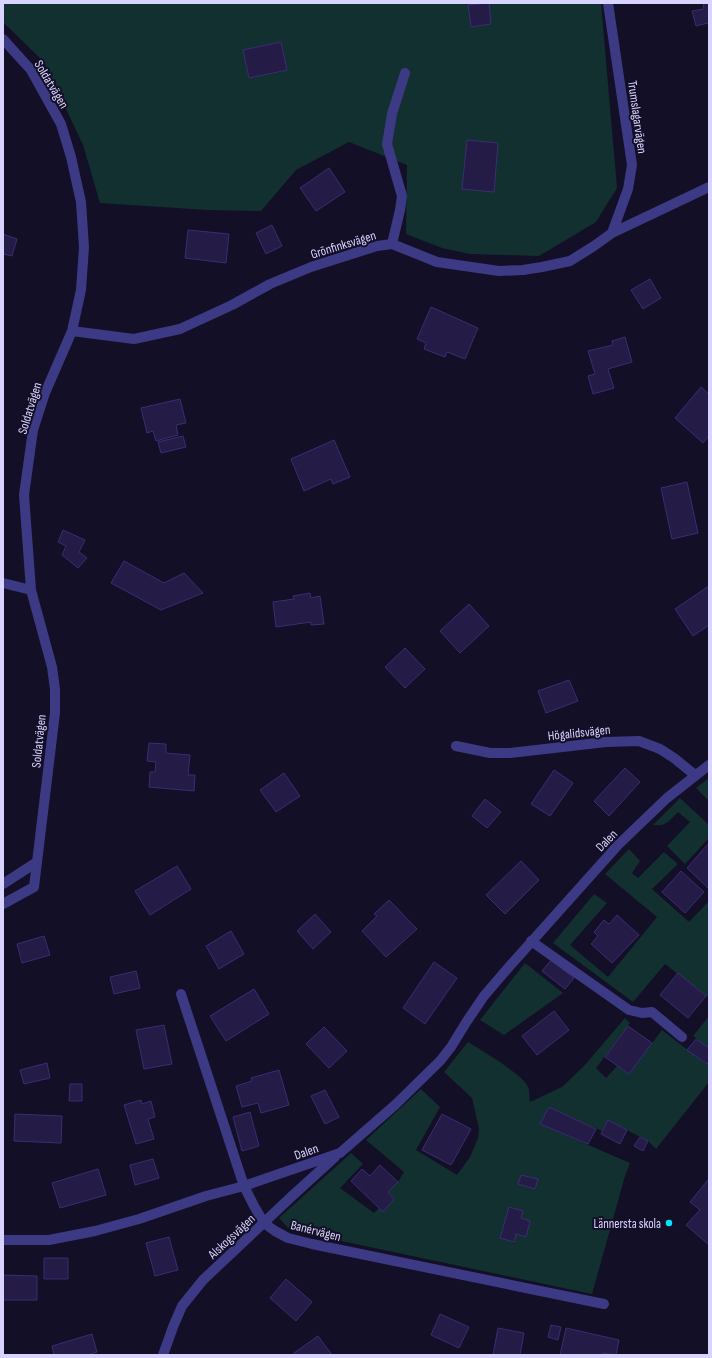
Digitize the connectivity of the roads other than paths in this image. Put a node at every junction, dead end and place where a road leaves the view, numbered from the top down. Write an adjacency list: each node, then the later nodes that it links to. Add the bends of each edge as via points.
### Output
1 (608, 3): 5 (street, Trumslagarvägen, via 632,165 628,189)
2 (3, 39): 7 (street, Soldatvägen, via 31,70 61,124 71,156 81,202 84,247 81,290)
3 (405, 74): 6 (street, via 392,114 387,144 402,196)
4 (709, 187): 5 (street, Grönfinksvägen)
5 (612, 233): 6 (street, Grönfinksvägen, via 570,260 522,270 500,271 437,262)
6 (392, 244): 7 (street, Grönfinksvägen, via 377,246 297,273 180,329 134,339)
7 (72, 331): 9 (street, Soldatvägen, via 45,393 33,430 24,495)
8 (3, 583): 9 (street)
9 (31, 590): 13 (street, Soldatvägen, via 52,667 55,690 55,713)
10 (456, 746): 12 (street, Högalidsvägen, via 490,753 510,753 606,742 639,741 660,749)
11 (709, 765): 12 (street, Dalen)
12 (695, 775): 16 (street, Dalen, via 618,845)
13 (37, 862): 14 (street); 15 (street, Soldatvägen, via 34,887)
14 (3, 884)
15 (3, 904)
16 (531, 941): 18 (street, via 629,1010 652,1012); 19 (street, Dalen, via 484,996 452,1048 395,1105)
17 (181, 994): 20 (street, Banérvägen)
18 (682, 1037)
19 (340, 1153): 20 (street, Dalen); 21 (street, Alskogsvägen)
20 (244, 1186): 21 (street, Banérvägen); 22 (street, Dalen, via 95,1231 49,1240)
21 (264, 1223): 23 (street, Banérvägen, via 288,1238 312,1244); 24 (street, Alskogsvägen, via 203,1280 182,1306)
22 (3, 1240)
23 (604, 1304)
24 (162, 1355)

